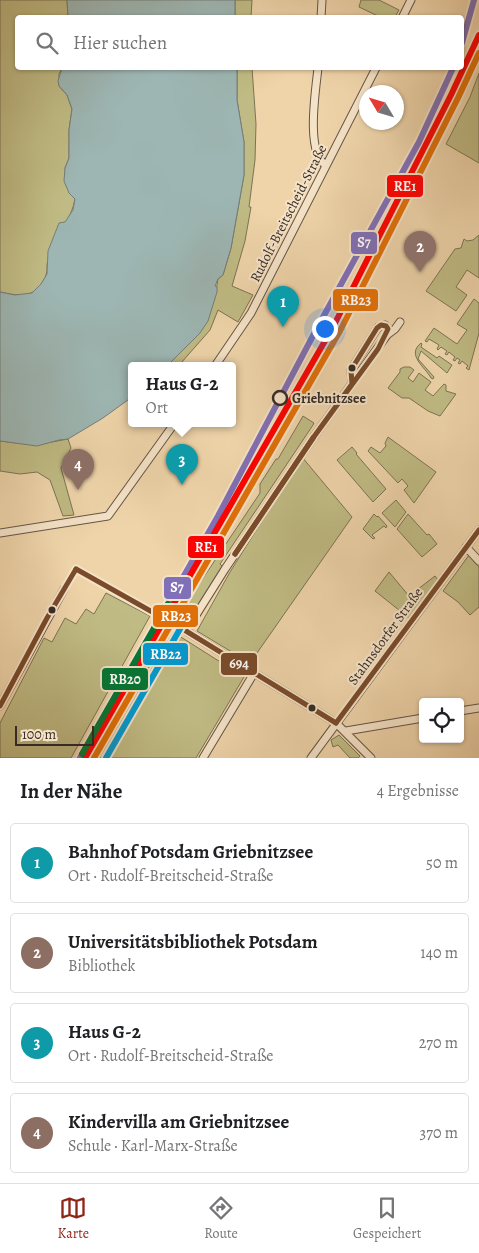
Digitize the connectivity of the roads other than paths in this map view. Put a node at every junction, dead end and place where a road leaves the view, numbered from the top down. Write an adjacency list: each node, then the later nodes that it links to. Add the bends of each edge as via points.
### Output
1 (322, 0): 3 (street)
2 (411, 0): 4 (street)
3 (321, 15)
4 (404, 15)
5 (318, 70): 7 (street, via 314,134 317,156)
6 (375, 70): 7 (street, Rudolf-Breitscheid-Straße)
7 (326, 165): 10 (street, Rudolf-Breitscheid-Straße, via 250,313)
8 (400, 322): 9 (street)
9 (388, 335): 11 (street); 11 (street, via 386,326 377,328 351,370)
10 (218, 362)
11 (352, 384): 18 (street, via 230,561 186,631)
12 (172, 427): 14 (street, via 108,516)
13 (479, 530): 15 (street, Stahnsdorfer Straße)
14 (0, 532)
15 (466, 547): 16 (street); 23 (street, Stahnsdorfer Straße)
16 (479, 561)
17 (64, 589): 19 (street)
18 (254, 673): 23 (street); 25 (street)
19 (0, 706)
20 (479, 708): 21 (street)
21 (464, 710)
22 (419, 719): 24 (street)
23 (336, 724): 24 (street); 26 (street, Stahnsdorfer Straße)
24 (346, 731): 27 (street)
25 (203, 758)
26 (311, 758)
27 (371, 758)

